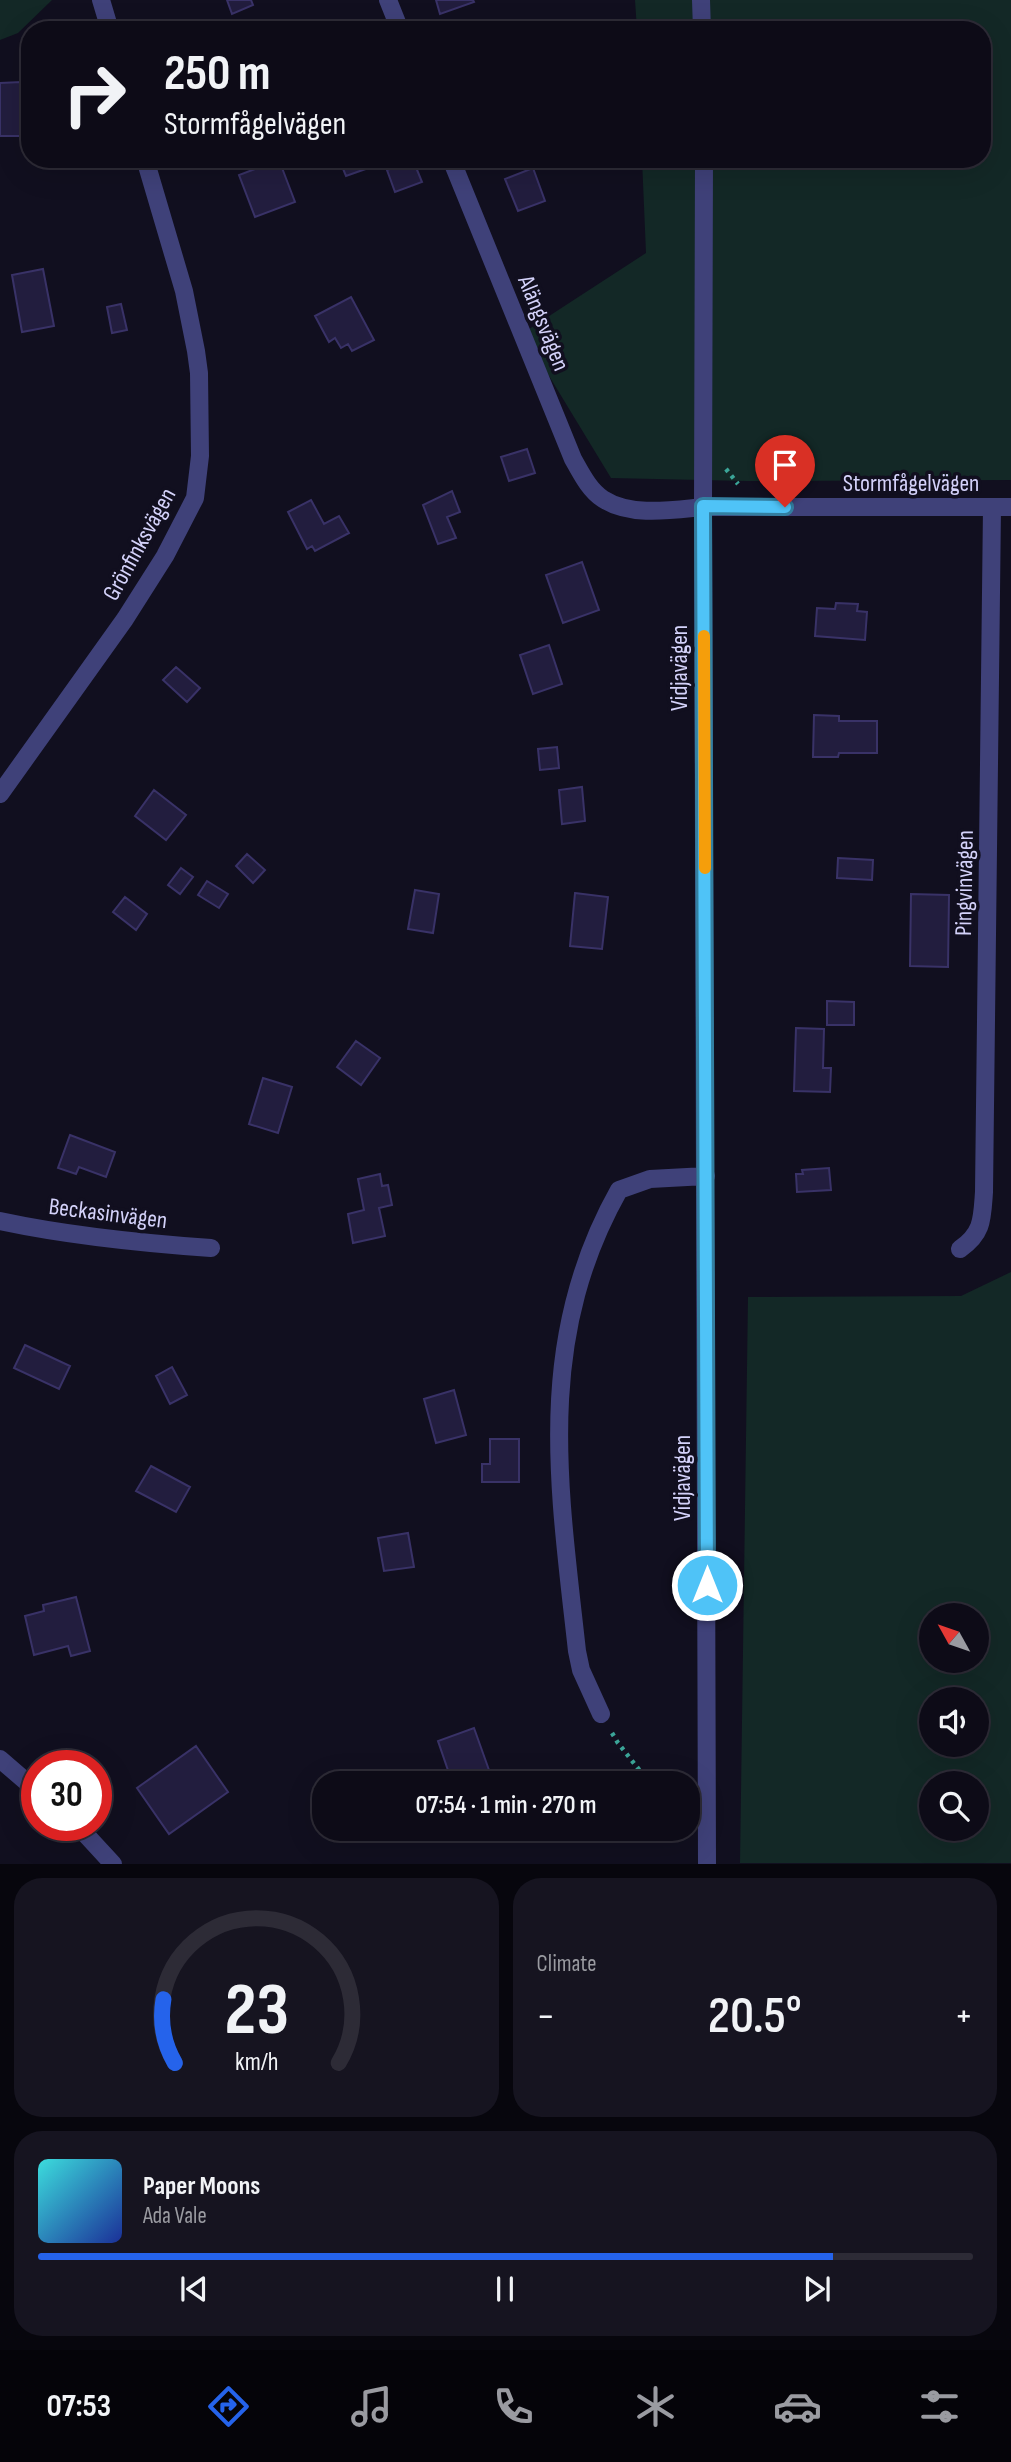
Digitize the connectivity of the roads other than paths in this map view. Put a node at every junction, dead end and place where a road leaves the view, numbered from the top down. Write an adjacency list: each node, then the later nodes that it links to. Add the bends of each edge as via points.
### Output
1 (102, 0): 4 (street)
2 (388, 0): 5 (street)
3 (701, 0): 6 (street)
4 (108, 21)
5 (396, 21)
6 (702, 21)
7 (148, 168): 14 (street, Grönfinksvägen, via 184,291 196,351 200,456 195,498 166,556 125,619)
8 (455, 168): 10 (street, Alängsvägen, via 573,459 588,485)
9 (704, 168): 11 (street, Vidjavägen)
10 (603, 499): 11 (street, Stormfågelvägen, via 626,508 653,510)
11 (703, 506): 12 (street, Stormfågelvägen); 15 (street, Vidjavägen)
12 (992, 507): 13 (street, Stormfågelvägen); 18 (street, Pingvinvägen, via 984,1192 974,1240)
13 (1011, 507)
14 (0, 794)
15 (706, 1176): 19 (street, via 650,1179 619,1190 585,1263 563,1349 558,1416 562,1519 577,1651); 24 (street, Vidjavägen)
16 (0, 1222): 17 (street, Beckasinvägen, via 121,1241)
17 (211, 1248)
18 (960, 1249)
19 (601, 1714)
20 (0, 1759): 21 (street)
21 (21, 1777)
22 (92, 1841): 23 (street)
23 (113, 1864)
24 (707, 1864)

